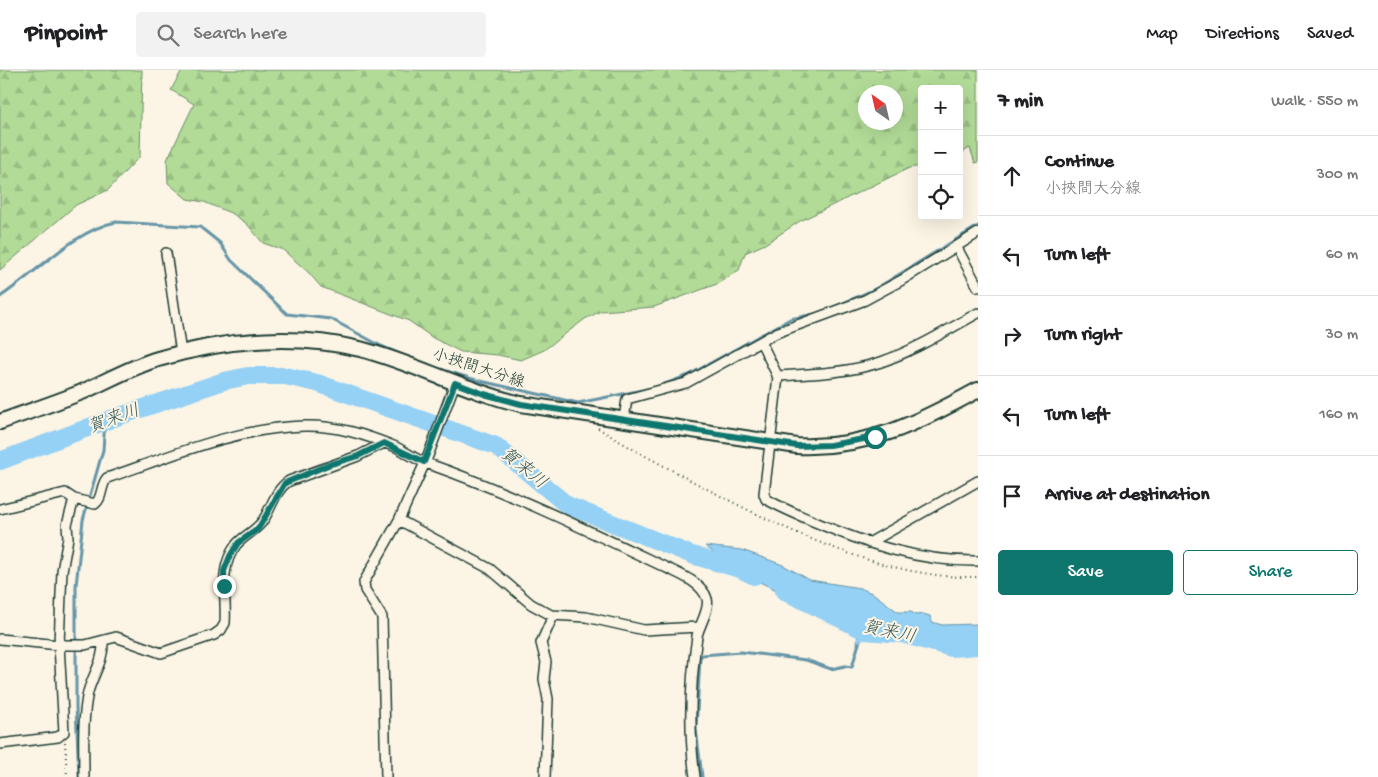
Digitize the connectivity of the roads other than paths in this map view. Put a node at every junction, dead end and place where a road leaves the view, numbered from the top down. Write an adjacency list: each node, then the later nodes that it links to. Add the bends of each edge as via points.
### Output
1 (978, 234): 2 (street)
2 (956, 246): 4 (street); 6 (street, via 865,300 787,328)
3 (166, 253): 7 (street)
4 (978, 287)
5 (978, 312): 8 (street, via 906,352 880,362 834,372)
6 (761, 342): 8 (street); 11 (street, via 686,384 627,399)
7 (181, 353): 9 (main road, 小挾間大分線, via 262,341 316,342 374,353); 12 (main road, 小挾間大分線, via 135,367 79,393)
8 (778, 376): 14 (street)
9 (453, 389): 11 (main road, 小挾間大分線, via 521,404); 15 (street)
10 (978, 390): 14 (main road, 小挾間大分線, via 922,421 875,437 824,446)
11 (624, 419): 14 (main road, 小挾間大分線)
12 (0, 422)
13 (384, 443): 15 (street); 17 (street, via 328,427 246,432 107,478 95,504); 25 (street, via 281,487 258,529 238,543 230,556 224,571 226,611 221,630 161,653 116,637)
14 (770, 443): 20 (street, via 766,499)
15 (426, 459): 19 (street); 23 (street, via 687,578 707,598 708,604)
16 (978, 481): 20 (street)
17 (74, 499): 18 (street, via 65,493); 26 (street, via 67,525 62,571)
18 (0, 509)
19 (399, 520): 22 (street, via 490,569 531,604); 29 (street, via 364,582 365,590 382,617)
20 (869, 542): 21 (street, via 924,558)
21 (978, 561)
22 (553, 616): 23 (street, via 586,617 644,630); 30 (street, via 541,643 546,662 544,679 548,699)
23 (698, 628): 31 (street, via 689,735)
24 (0, 638): 26 (street)
25 (103, 641): 26 (street); 28 (street, via 103,653 88,692 84,718)
26 (59, 645): 27 (street, via 64,732 58,737)
27 (0, 744)
28 (84, 777)
29 (386, 777)
30 (545, 777)
31 (695, 777)

